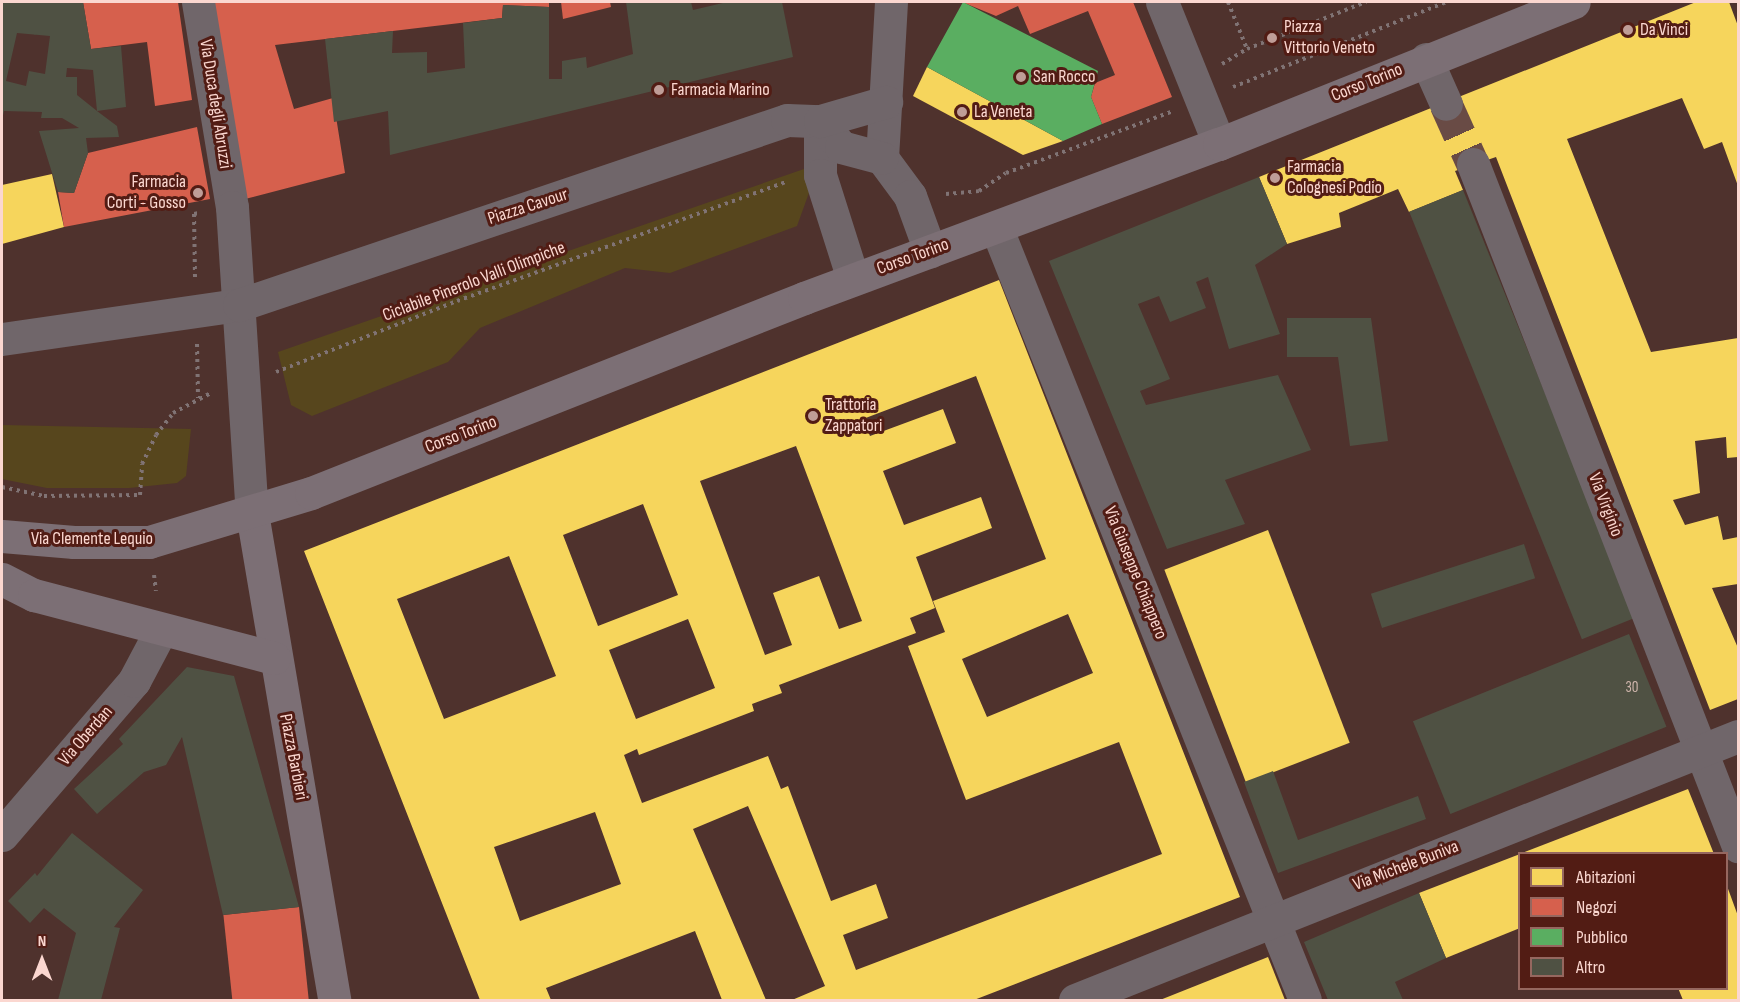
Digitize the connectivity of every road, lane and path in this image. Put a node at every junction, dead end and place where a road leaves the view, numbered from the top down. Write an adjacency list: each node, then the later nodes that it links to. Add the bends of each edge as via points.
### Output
1 (198, 2): 19 (street, Via Duca degli Abruzzi, via 232,207)
2 (891, 2): 8 (street)
3 (1162, 2): 11 (street)
4 (1228, 2): 5 (path, via 1247,49)
5 (1366, 2)
6 (1574, 2): 7 (main road, Corso Torino)
7 (1426, 59): 9 (street); 11 (main road, Corso Torino)
8 (886, 102): 10 (street, Piazza Cavour); 13 (street)
9 (1446, 104)
10 (820, 121): 13 (street, via 841,147); 15 (street); 19 (street, Piazza Cavour, via 787,120)
11 (1219, 144): 16 (main road, Corso Torino)
12 (1473, 164): 29 (street, Via Virginio)
13 (889, 167): 14 (path, via 926,196 979,191); 17 (street, via 910,196)
14 (1006, 174)
15 (820, 175): 18 (street); 21 (path, Ciclabile Pinerolo Valli Olimpiche, via 790,180 457,301)
16 (996, 227): 17 (main road, Corso Torino); 32 (street, Via Giuseppe Chiappero)
17 (930, 252): 18 (main road, Corso Torino)
18 (853, 279): 23 (main road, Corso Torino)
19 (239, 305): 20 (street); 21 (street)
20 (2, 339)
21 (243, 386): 22 (path, Ciclabile Pinerolo Valli Olimpiche, via 198,398 173,413 156,435 142,464 140,495 44,495); 23 (street)
22 (2, 488)
23 (252, 513): 24 (main road, Via Clemente Lequio, via 150,542 74,542); 27 (main road, Piazza Barbieri)
24 (2, 536)
25 (2, 579): 26 (main road, via 34,595)
26 (161, 630): 27 (main road); 30 (street, Via Oberdan, via 134,681)
27 (274, 658): 33 (main road, Piazza Barbieri, via 321,907)
28 (1738, 736): 29 (street, Via Michele Buniva)
29 (1701, 751): 31 (street, Via Virginio); 32 (street, Via Michele Buniva)
30 (2, 835)
31 (1738, 846)
32 (1274, 918): 34 (street, Via Michele Buniva); 35 (street, Via Giuseppe Chiappero)
33 (334, 1000)
34 (1075, 1000)
35 (1305, 1000)

